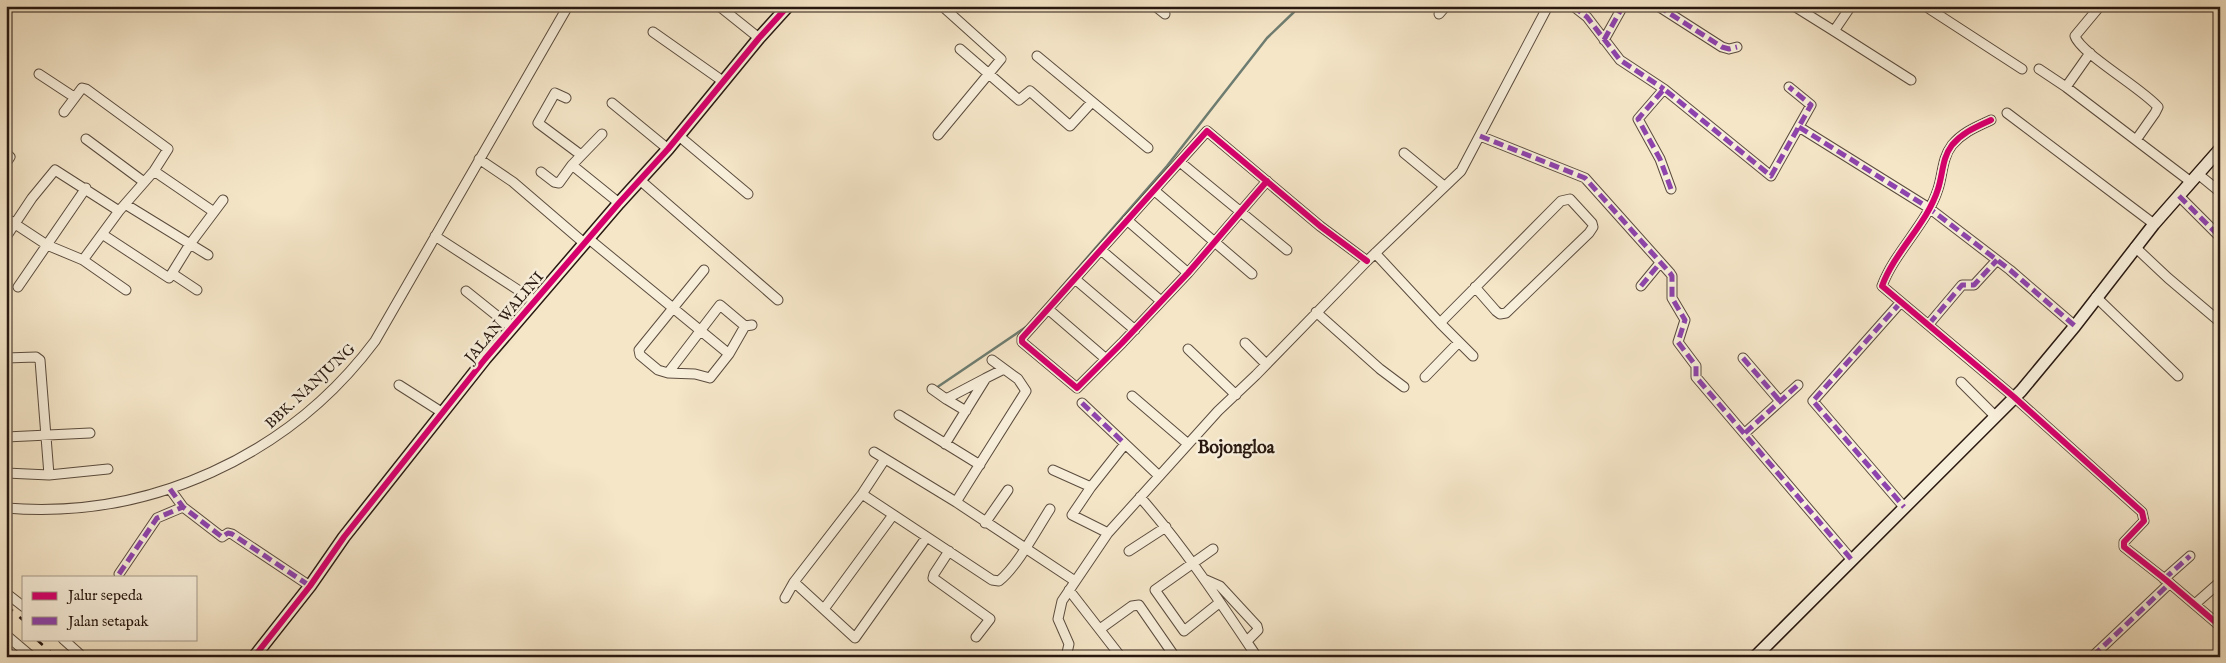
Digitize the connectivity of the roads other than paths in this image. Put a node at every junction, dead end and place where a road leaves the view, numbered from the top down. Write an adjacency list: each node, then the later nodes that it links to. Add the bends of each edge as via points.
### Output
1 (568, 6): 54 (street, BBK. NANJUNG)
2 (719, 6): 19 (street)
3 (788, 6): 19 (street, JALAN WALINI)
4 (942, 6): 28 (street, via 1001,59)
5 (1155, 6): 15 (street)
6 (1446, 6): 16 (street)
7 (1548, 6): 45 (street)
8 (1573, 6): 20 (street, via 1587,17)
9 (1623, 6): 20 (street)
10 (1658, 6): 21 (street, via 1722,47)
11 (1794, 6): 17 (street)
12 (1851, 6): 17 (street)
13 (1926, 6): 25 (street)
14 (2100, 6): 23 (street, via 2075,36)
15 (1164, 14)
16 (1439, 14)
17 (1834, 31): 29 (street)
18 (653, 32): 30 (street)
19 (759, 38): 30 (street, JALAN WALINI)
20 (1604, 40): 33 (street, via 1620,60)
21 (1737, 47)
22 (960, 50): 28 (street)
23 (2090, 53): 32 (street); 47 (street, via 2158,107)
24 (1037, 56): 36 (street)
25 (2022, 69)
26 (2039, 69): 32 (street)
27 (39, 74): 34 (street)
28 (988, 75): 36 (street, via 1019,100 1030,91 1070,126); 43 (street)
29 (1911, 80)
30 (724, 82): 44 (street, JALAN WALINI)
31 (1789, 87): 41 (street, via 1811,105)
32 (2066, 87): 47 (street)
33 (1664, 89): 41 (street, via 1771,176); 66 (street, via 1638,119 1660,159)
34 (74, 97): 38 (street); 58 (street, via 82,88 86,89 168,149)
35 (566, 98): 53 (street, via 556,93 538,123)
36 (1092, 102): 48 (street)
37 (612, 103): 50 (street)
38 (64, 112)
39 (2007, 113): 80 (street)
40 (1990, 120): 74 (street, via 1966,132 1952,146)
41 (1799, 127): 74 (street)
42 (602, 134): 53 (street)
43 (938, 135)
44 (679, 136): 50 (street, JALAN WALINI); 69 (street)
45 (1480, 136): 64 (street, via 1461,171); 98 (street, via 1585,178)
46 (86, 139): 63 (street)
47 (2136, 140): 60 (street)
48 (1148, 148)
49 (2220, 149): 60 (street)
50 (668, 150): 61 (street, JALAN WALINI)
51 (6, 153): 55 (street, via 10,158)
52 (1404, 153): 64 (street)
53 (581, 155): 57 (street)
54 (479, 159): 83 (street, BBK. NANJUNG); 86 (street)
55 (6, 162)
56 (1180, 162): 62 (street, via 1204,132 1209,131); 67 (street); 77 (street)
57 (572, 165): 59 (street, via 559,183); 73 (street)
58 (154, 171): 63 (street); 76 (street)
59 (541, 172)
60 (2194, 178): 68 (street); 70 (street)
61 (640, 181): 73 (street, JALAN WALINI); 111 (street)
62 (1267, 181): 77 (street); 97 (street)
63 (144, 182): 72 (street)
64 (1444, 186): 93 (street)
65 (86, 188): 75 (street); 81 (street, via 59,171 53,171); 89 (street)
66 (1671, 189)
67 (1154, 191): 79 (street); 87 (street)
68 (2220, 192)
69 (748, 194)
70 (2179, 196): 80 (street); 84 (street)
71 (223, 200): 76 (street)
72 (125, 204): 75 (street); 88 (street)
73 (619, 204): 86 (street, JALAN WALINI)
74 (1929, 208): 96 (street); 114 (street, via 1882,284)
75 (119, 211): 82 (street)
76 (214, 212): 88 (street)
77 (1241, 213): 87 (street); 92 (street)
78 (6, 218): 81 (street)
79 (1127, 220): 91 (street); 100 (street)
80 (2154, 224): 90 (street)
81 (15, 225): 85 (street); 89 (street)
82 (102, 234): 95 (street); 101 (street, via 167,278)
83 (435, 236): 112 (street); 172 (street, BBK. NANJUNG, via 375,341 349,372 278,436 251,454)
84 (2220, 237)
85 (6, 238)
86 (586, 241): 112 (street, JALAN WALINI); 115 (street)
87 (1215, 242): 100 (street); 102 (street)
88 (190, 244): 94 (street); 101 (street)
89 (47, 245): 95 (street); 105 (street)
90 (2136, 247): 110 (street); 119 (street)
91 (1101, 250): 103 (street); 113 (street)
92 (1287, 250)
93 (1375, 253): 97 (street); 118 (street)
94 (208, 255)
95 (83, 260): 107 (street)
96 (1997, 260): 120 (street, via 1974,285 1962,285); 121 (street)
97 (1367, 261): 117 (street)
98 (1660, 263): 104 (street); 157 (street, via 1672,276 1672,298 1685,320 1678,342 1696,366 1696,377)
99 (704, 270): 115 (street)
100 (1188, 273): 113 (street)
101 (173, 274): 108 (street)
102 (1252, 274)
103 (1075, 279): 116 (street); 123 (street)
104 (1641, 286)
105 (18, 287)
106 (1475, 287): 106 (street, via 1566,198 1592,223 1589,233 1506,313 1496,311); 118 (street)
107 (126, 290)
108 (197, 290)
109 (466, 291): 122 (street)
110 (2096, 297): 121 (street); 138 (street)
111 (778, 300)
112 (535, 301): 122 (street, JALAN WALINI)
113 (1161, 301): 123 (street)
114 (1901, 302): 120 (street); 178 (street, via 1813,401)
115 (674, 308): 124 (street); 137 (street, via 639,353 658,370)
116 (1048, 309): 132 (street); 132 (street, via 1021,340 1074,387 1080,386)
117 (1316, 312): 135 (street); 144 (street)
118 (1440, 322): 126 (street)
119 (2220, 322)
120 (1929, 324): 148 (street)
121 (2075, 326): 148 (street)
122 (511, 327): 153 (street, JALAN WALINI)
123 (1135, 330): 132 (street)
124 (700, 331): 128 (street); 128 (street, via 720,305 748,325); 137 (street)
125 (1245, 343): 135 (street)
126 (1458, 343): 129 (street); 139 (street)
127 (1188, 349): 146 (street)
128 (729, 354): 137 (street, via 710,378)
129 (1473, 356)
130 (6, 358): 134 (street); 158 (street, via 36,357 40,360)
131 (1743, 358): 150 (street)
132 (1106, 359)
133 (992, 360): 136 (street)
134 (6, 362)
135 (1266, 364): 146 (street)
136 (1004, 369): 140 (street); 165 (street, via 1018,379 1026,391)
137 (668, 373)
138 (2178, 376)
139 (1425, 377)
140 (986, 378): 149 (street); 152 (street)
141 (1961, 382): 155 (street)
142 (399, 385): 153 (street)
143 (1798, 385): 150 (street)
144 (1404, 387)
145 (932, 389): 149 (street)
146 (1236, 395): 162 (street)
147 (1132, 396): 162 (street)
148 (2014, 397): 155 (street); 196 (street, via 2142,512 2144,521 2123,546)
149 (946, 399): 152 (street)
150 (1779, 400): 157 (street)
151 (1082, 403): 161 (street)
152 (966, 411): 160 (street)
153 (443, 412): 199 (street, JALAN WALINI, via 344,537)
154 (899, 415): 160 (street)
155 (1995, 416): 178 (street)
156 (90, 433): 158 (street)
157 (1745, 433): 191 (street)
158 (47, 436): 159 (street); 169 (street)
159 (6, 437)
160 (945, 444): 165 (street)
161 (1125, 444): 170 (street); 171 (street)
162 (1188, 444): 170 (street)
163 (874, 452): 164 (street)
164 (886, 459): 174 (street); 176 (street)
165 (980, 465): 176 (street)
166 (108, 468): 169 (street)
167 (1053, 470): 171 (street)
168 (6, 472): 169 (street)
169 (50, 475)
170 (1158, 475): 175 (street)
171 (1091, 487): 184 (street, via 1072,515)
172 (170, 489): 177 (street); 179 (street, BBK. NANJUNG, via 78,508)
173 (1008, 490): 182 (street)
174 (862, 494): 181 (street); 197 (street)
175 (1140, 497): 183 (street); 184 (street)
176 (956, 502): 182 (street)
177 (183, 507): 193 (street, via 156,518); 199 (street, via 222,537 232,534)
178 (1904, 507): 191 (street)
179 (6, 508)
180 (1050, 509): 186 (street)
181 (892, 515): 185 (street); 206 (street)
182 (986, 524): 186 (street)
183 (1166, 527): 189 (street); 192 (street)
184 (1108, 533): 195 (street)
185 (926, 538): 188 (street); 206 (street, via 857,637 854,638)
186 (1025, 548): 188 (street, via 999,581 992,580); 195 (street)
187 (1213, 549): 192 (street)
188 (948, 551): 210 (street, via 933,578 990,619)
189 (1129, 551)
190 (2190, 556): 196 (street)
191 (1852, 559): 221 (street)
192 (1193, 564): 194 (street); 203 (street, via 1156,592 1184,631)
193 (119, 574)
194 (1203, 578): 203 (street); 212 (street, via 1220,586 1257,626)
195 (1075, 581): 200 (street)
196 (2167, 581): 204 (street); 214 (street)
197 (794, 582): 202 (street); 206 (street)
198 (2220, 582): 204 (street)
199 (310, 586): 216 (street, JALAN WALINI)
200 (1069, 590): 208 (street); 217 (street, via 1062,600 1058,619 1070,644)
201 (6, 593): 205 (street)
202 (785, 598)
203 (1219, 603): 212 (street)
204 (2195, 604): 207 (street)
205 (22, 605)
206 (824, 609)
207 (2220, 626)
208 (1100, 629): 218 (street); 219 (street, via 1135,604 1139,605)
209 (6, 635): 213 (street)
210 (976, 637)
211 (64, 640): 215 (street)
212 (1247, 642): 220 (street)
213 (26, 655)
214 (2093, 656)
215 (83, 657)
216 (254, 657)
217 (1066, 657)
218 (1121, 657)
219 (1175, 657)
220 (1258, 657)
221 (1755, 657)

